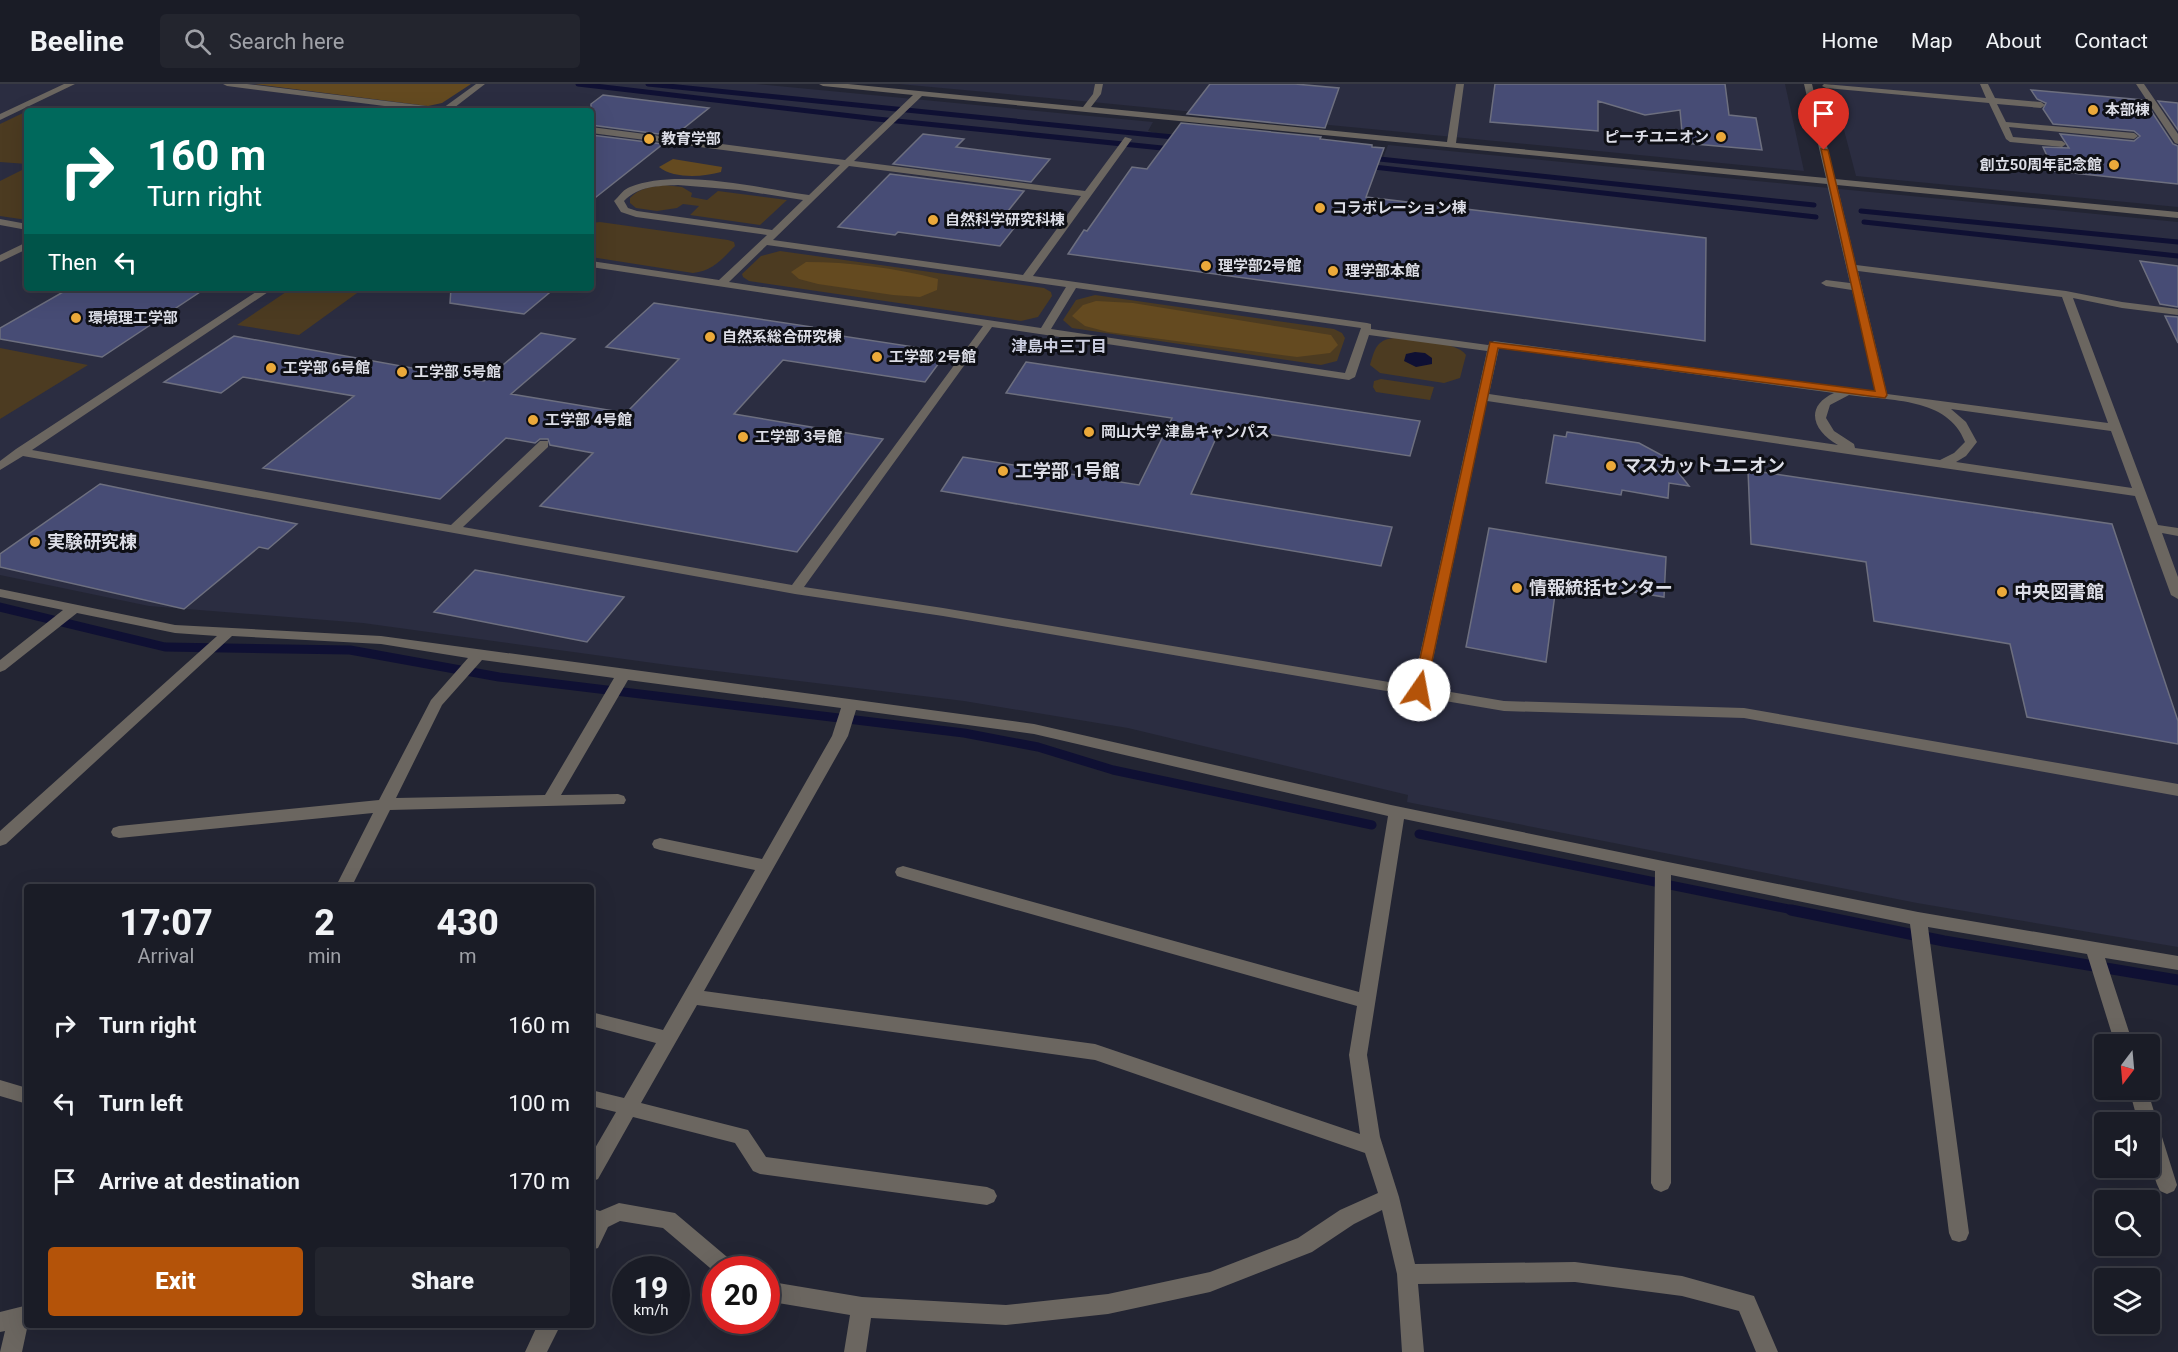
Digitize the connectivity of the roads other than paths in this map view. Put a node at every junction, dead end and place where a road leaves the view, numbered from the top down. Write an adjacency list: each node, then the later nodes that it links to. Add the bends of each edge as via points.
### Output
1 (71, 84): 17 (street)
2 (227, 84): 14 (street)
3 (481, 84): 15 (street)
4 (823, 84): 11 (street)
5 (1099, 84): 16 (street)
6 (1460, 84): 23 (street)
7 (1808, 84): 26 (street)
8 (1984, 84): 12 (street)
9 (2140, 84): 21 (street)
10 (1826, 86): 12 (street)
11 (920, 93): 16 (street); 25 (street)
12 (1992, 100): 13 (street); 18 (street)
13 (2041, 105)
14 (420, 108)
15 (448, 108)
16 (1086, 109): 23 (street)
17 (0, 117)
18 (2004, 124): 20 (street); 24 (street, via 2010,139)
19 (594, 130): 25 (street)
20 (2134, 136)
21 (2178, 141)
22 (1125, 142): 27 (street)
23 (1451, 144): 26 (street)
24 (2062, 144)
25 (848, 164): 27 (street); 28 (street)
26 (1831, 181): 29 (street); 37 (street)
27 (1088, 194): 38 (street)
28 (812, 198): 32 (street); 32 (street, via 670,180 635,187 619,201 624,210 636,214)
29 (2178, 215)
30 (0, 222): 31 (street)
31 (24, 226)
32 (775, 233): 33 (street)
33 (766, 242): 38 (street); 39 (street)
34 (24, 247): 35 (street)
35 (0, 259)
36 (594, 264): 39 (street)
37 (1851, 267): 42 (street); 44 (street)
38 (1026, 278): 41 (street)
39 (722, 283): 46 (street)
40 (1826, 283): 42 (street)
41 (1073, 285): 47 (street); 48 (street, via 1367,326)
42 (1856, 287): 51 (street)
43 (264, 291): 56 (street)
44 (2066, 294): 45 (street); 54 (street)
45 (2178, 312)
46 (990, 323): 47 (street); 64 (street)
47 (1044, 331): 48 (street, via 1349,377)
48 (1365, 331): 49 (street)
49 (1493, 349): 50 (street, via 1494,344); 52 (street)
50 (1850, 391): 51 (street); 57 (street, via 1830,398 1821,405 1819,415 1823,427 1834,438)
51 (1882, 395): 53 (street)
52 (1483, 397): 57 (street); 72 (street)
53 (1929, 402): 54 (street); 58 (street, via 1957,418 1971,442 1966,452)
54 (2116, 428): 60 (street)
55 (544, 444): 61 (street)
56 (20, 452): 59 (street); 61 (street)
57 (1860, 452): 58 (street)
58 (1941, 464): 60 (street)
59 (0, 466)
60 (2140, 493): 62 (street)
61 (455, 528): 64 (street)
62 (2153, 528): 63 (street); 66 (street)
63 (2178, 532)
64 (795, 590): 72 (street)
65 (0, 593): 67 (street)
66 (2178, 595)
67 (63, 618): 68 (street); 70 (street)
68 (229, 632): 69 (street, via 381,640); 80 (street)
69 (479, 656): 71 (street); 77 (street, via 436,703)
70 (0, 667)
71 (617, 685): 73 (street); 76 (street)
72 (1419, 690): 74 (street, via 1504,706 1744,713)
73 (847, 715): 78 (street, via 1034,729); 82 (street, via 840,736)
74 (2178, 790)
75 (618, 800): 76 (street)
76 (550, 801): 77 (street)
77 (384, 805): 79 (street); 85 (street)
78 (1397, 812): 84 (street); 90 (street)
79 (119, 832)
80 (0, 840)
81 (660, 844): 82 (street)
82 (765, 866): 89 (street)
83 (903, 872): 90 (street)
84 (1662, 878): 86 (street); 101 (street)
85 (345, 884)
86 (1919, 929): 87 (street); 106 (street)
87 (2098, 961): 88 (street); 92 (street)
88 (2178, 963)
89 (692, 997): 93 (street); 98 (street, via 1095,1052)
90 (1366, 1001): 98 (street, via 1358,1055)
91 (594, 1020): 93 (street)
92 (2121, 1034)
93 (668, 1039): 97 (street)
94 (0, 1088): 95 (street)
95 (24, 1095)
96 (594, 1099): 97 (street)
97 (628, 1108): 100 (street); 103 (street, via 741,1136 760,1166)
98 (1372, 1147): 104 (street)
99 (2160, 1161): 102 (street)
100 (594, 1168)
101 (1661, 1183)
102 (2167, 1185)
103 (987, 1196)
104 (1389, 1197): 108 (street); 110 (street, via 1347,1217 1305,1245 1210,1282 1108,1304 1006,1315)
105 (596, 1219): 107 (street, via 620,1212 668,1220)
106 (1959, 1233)
107 (711, 1256)
108 (1407, 1274): 116 (street); 117 (street, via 1575,1272 1682,1286 1746,1303)
109 (780, 1293): 110 (street)
110 (862, 1307): 115 (street)
111 (15, 1319): 113 (street)
112 (548, 1328): 114 (street)
113 (11, 1352)
114 (536, 1352)
115 (855, 1352)
116 (1413, 1352)
117 (1767, 1352)

